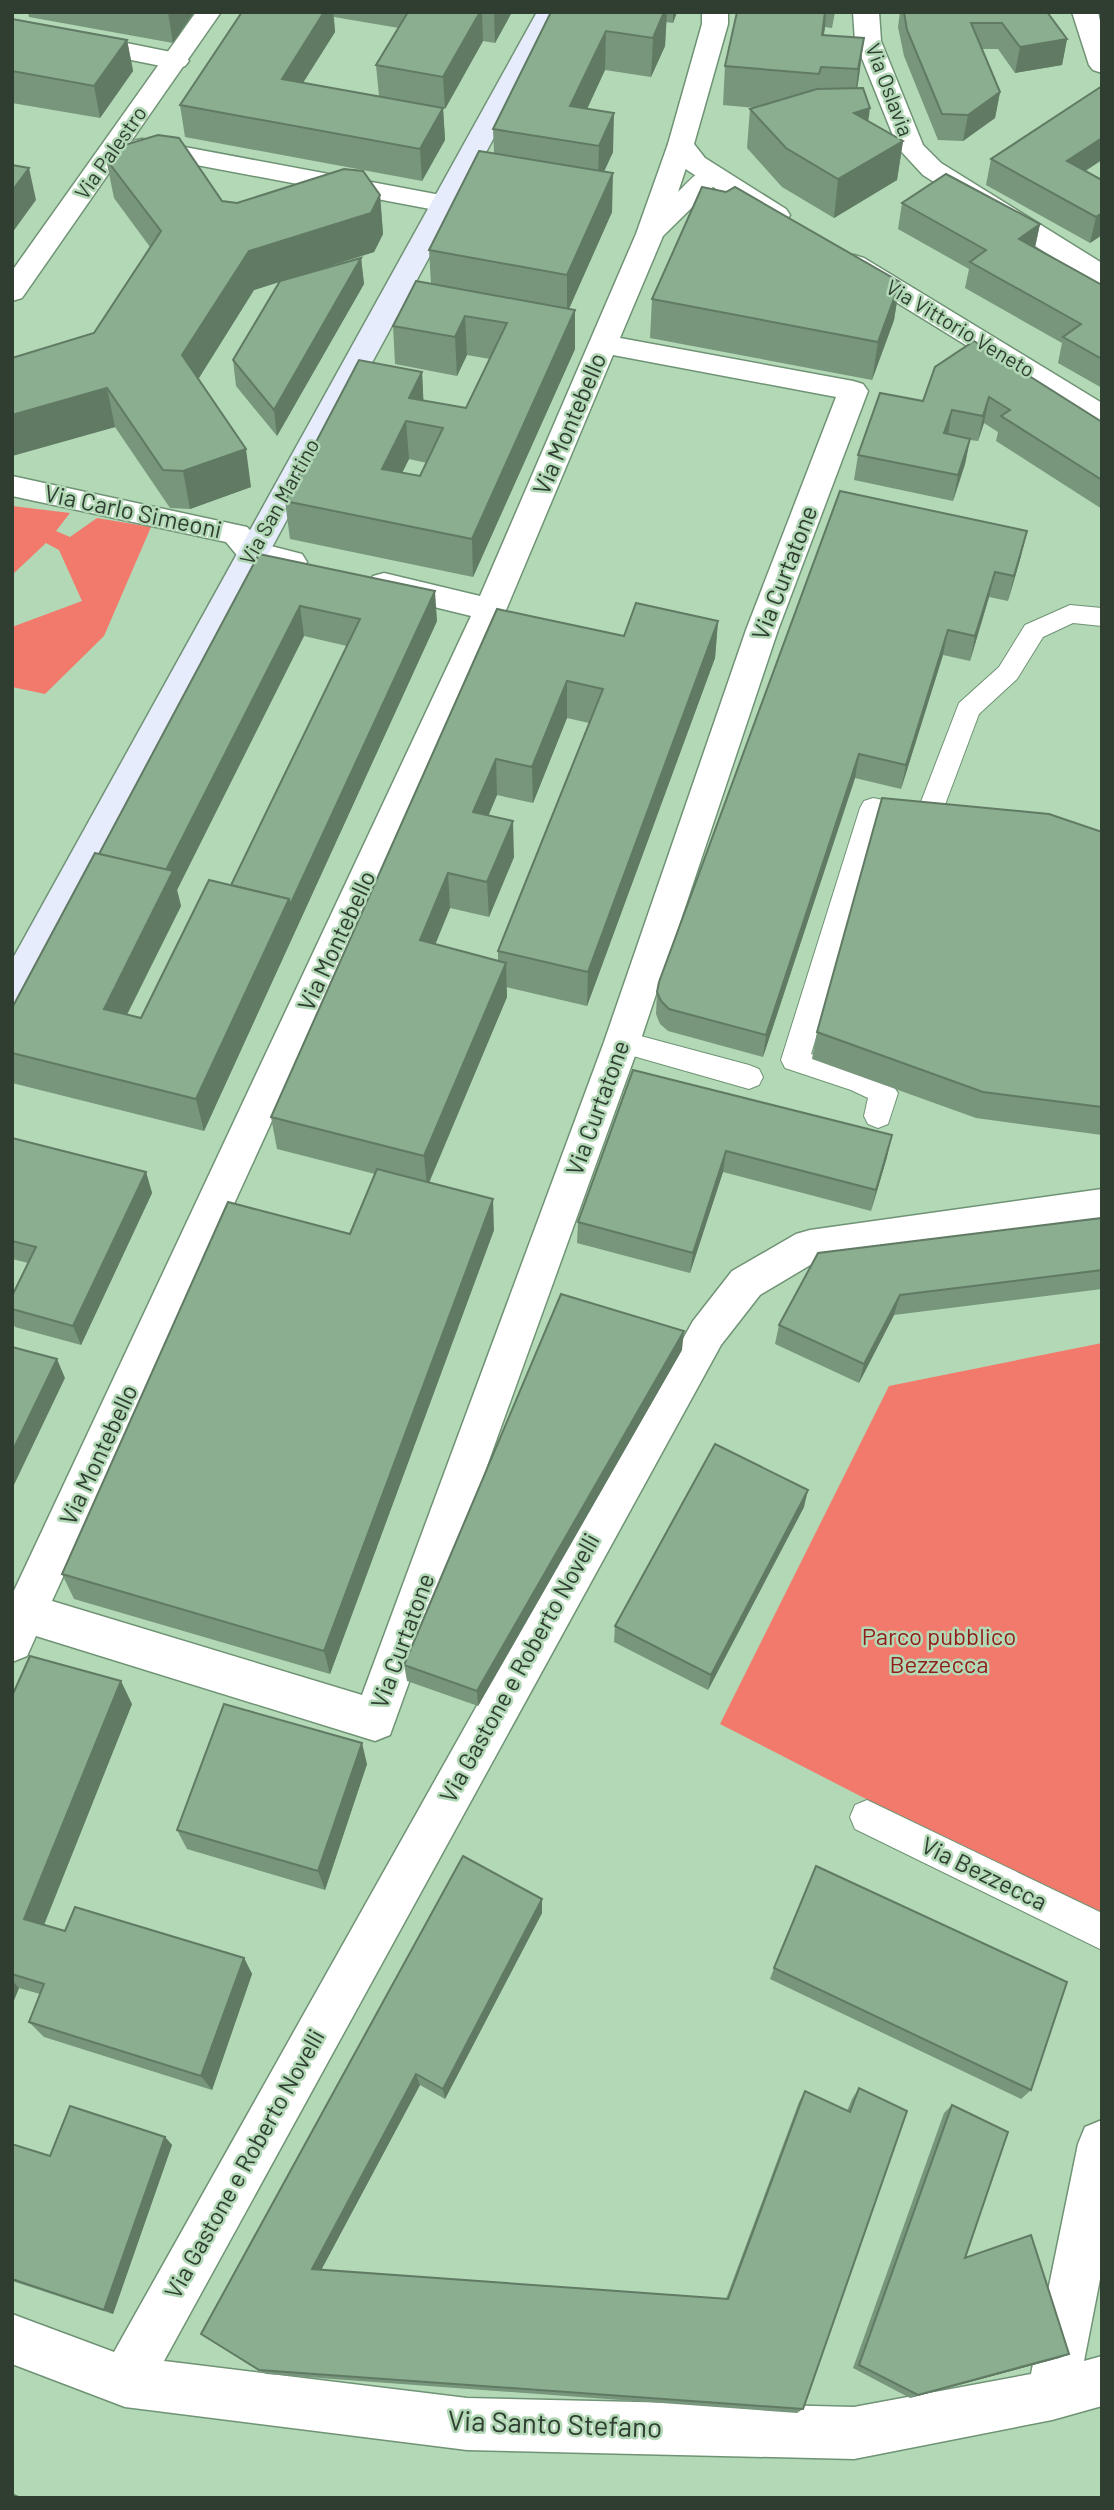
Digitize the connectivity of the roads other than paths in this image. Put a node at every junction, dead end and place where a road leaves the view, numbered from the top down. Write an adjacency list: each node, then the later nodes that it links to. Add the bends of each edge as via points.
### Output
1 (209, 12): 7 (street, Via Palestro)
2 (550, 12): 13 (main road, Via San Martino)
3 (715, 12): 9 (street, Via Montebello)
4 (866, 12): 17 (street, Via Oslavia, via 868,41 911,148 932,169)
5 (1085, 12): 8 (street)
6 (12, 28): 7 (street)
7 (176, 61): 10 (street, Via Palestro)
8 (1102, 65)
9 (690, 118): 11 (street, Via Montebello); 12 (street)
10 (118, 143): 13 (street); 18 (street, Via Palestro)
11 (681, 144): 12 (street, via 686,155); 15 (street, Via Montebello)
12 (712, 175): 14 (street); 15 (street, Via Montebello)
13 (446, 204): 22 (main road, Via San Martino)
14 (799, 229)
15 (650, 234): 19 (street, Via Montebello)
16 (833, 251): 20 (street, Via Vittorio Veneto)
17 (1102, 276)
18 (12, 292)
19 (604, 344): 23 (street, Via Montebello); 26 (street, Via Curtatone, via 853,391 762,630)
20 (1102, 416)
21 (12, 486): 22 (street, Via Carlo Simeoni, via 236,534)
22 (251, 552): 23 (street, Via Carlo Simeoni); 25 (main road, Via San Martino)
23 (491, 610): 30 (street, Via Montebello)
24 (1102, 618): 28 (lane, via 1070,614 1034,631 1008,673 968,709 928,819 873,808 795,1060 884,1093)
25 (12, 993)
26 (622, 1042): 27 (lane); 30 (street, Via Curtatone, via 374,1720)
27 (749, 1077)
28 (878, 1116)
29 (1102, 1205): 36 (street, Via Gastone e Roberto Novelli, via 810,1246 746,1283 707,1333)
30 (19, 1628)
31 (867, 1816): 32 (lane, Via Bezzecca)
32 (1102, 1932)
33 (1102, 2144): 37 (street)
34 (12, 2339): 36 (street, Via Santo Stefano)
35 (1102, 2381): 37 (street, Via Santo Stefano)
36 (125, 2382): 37 (street, Via Santo Stefano, via 467,2424 854,2433)
37 (1052, 2395)

